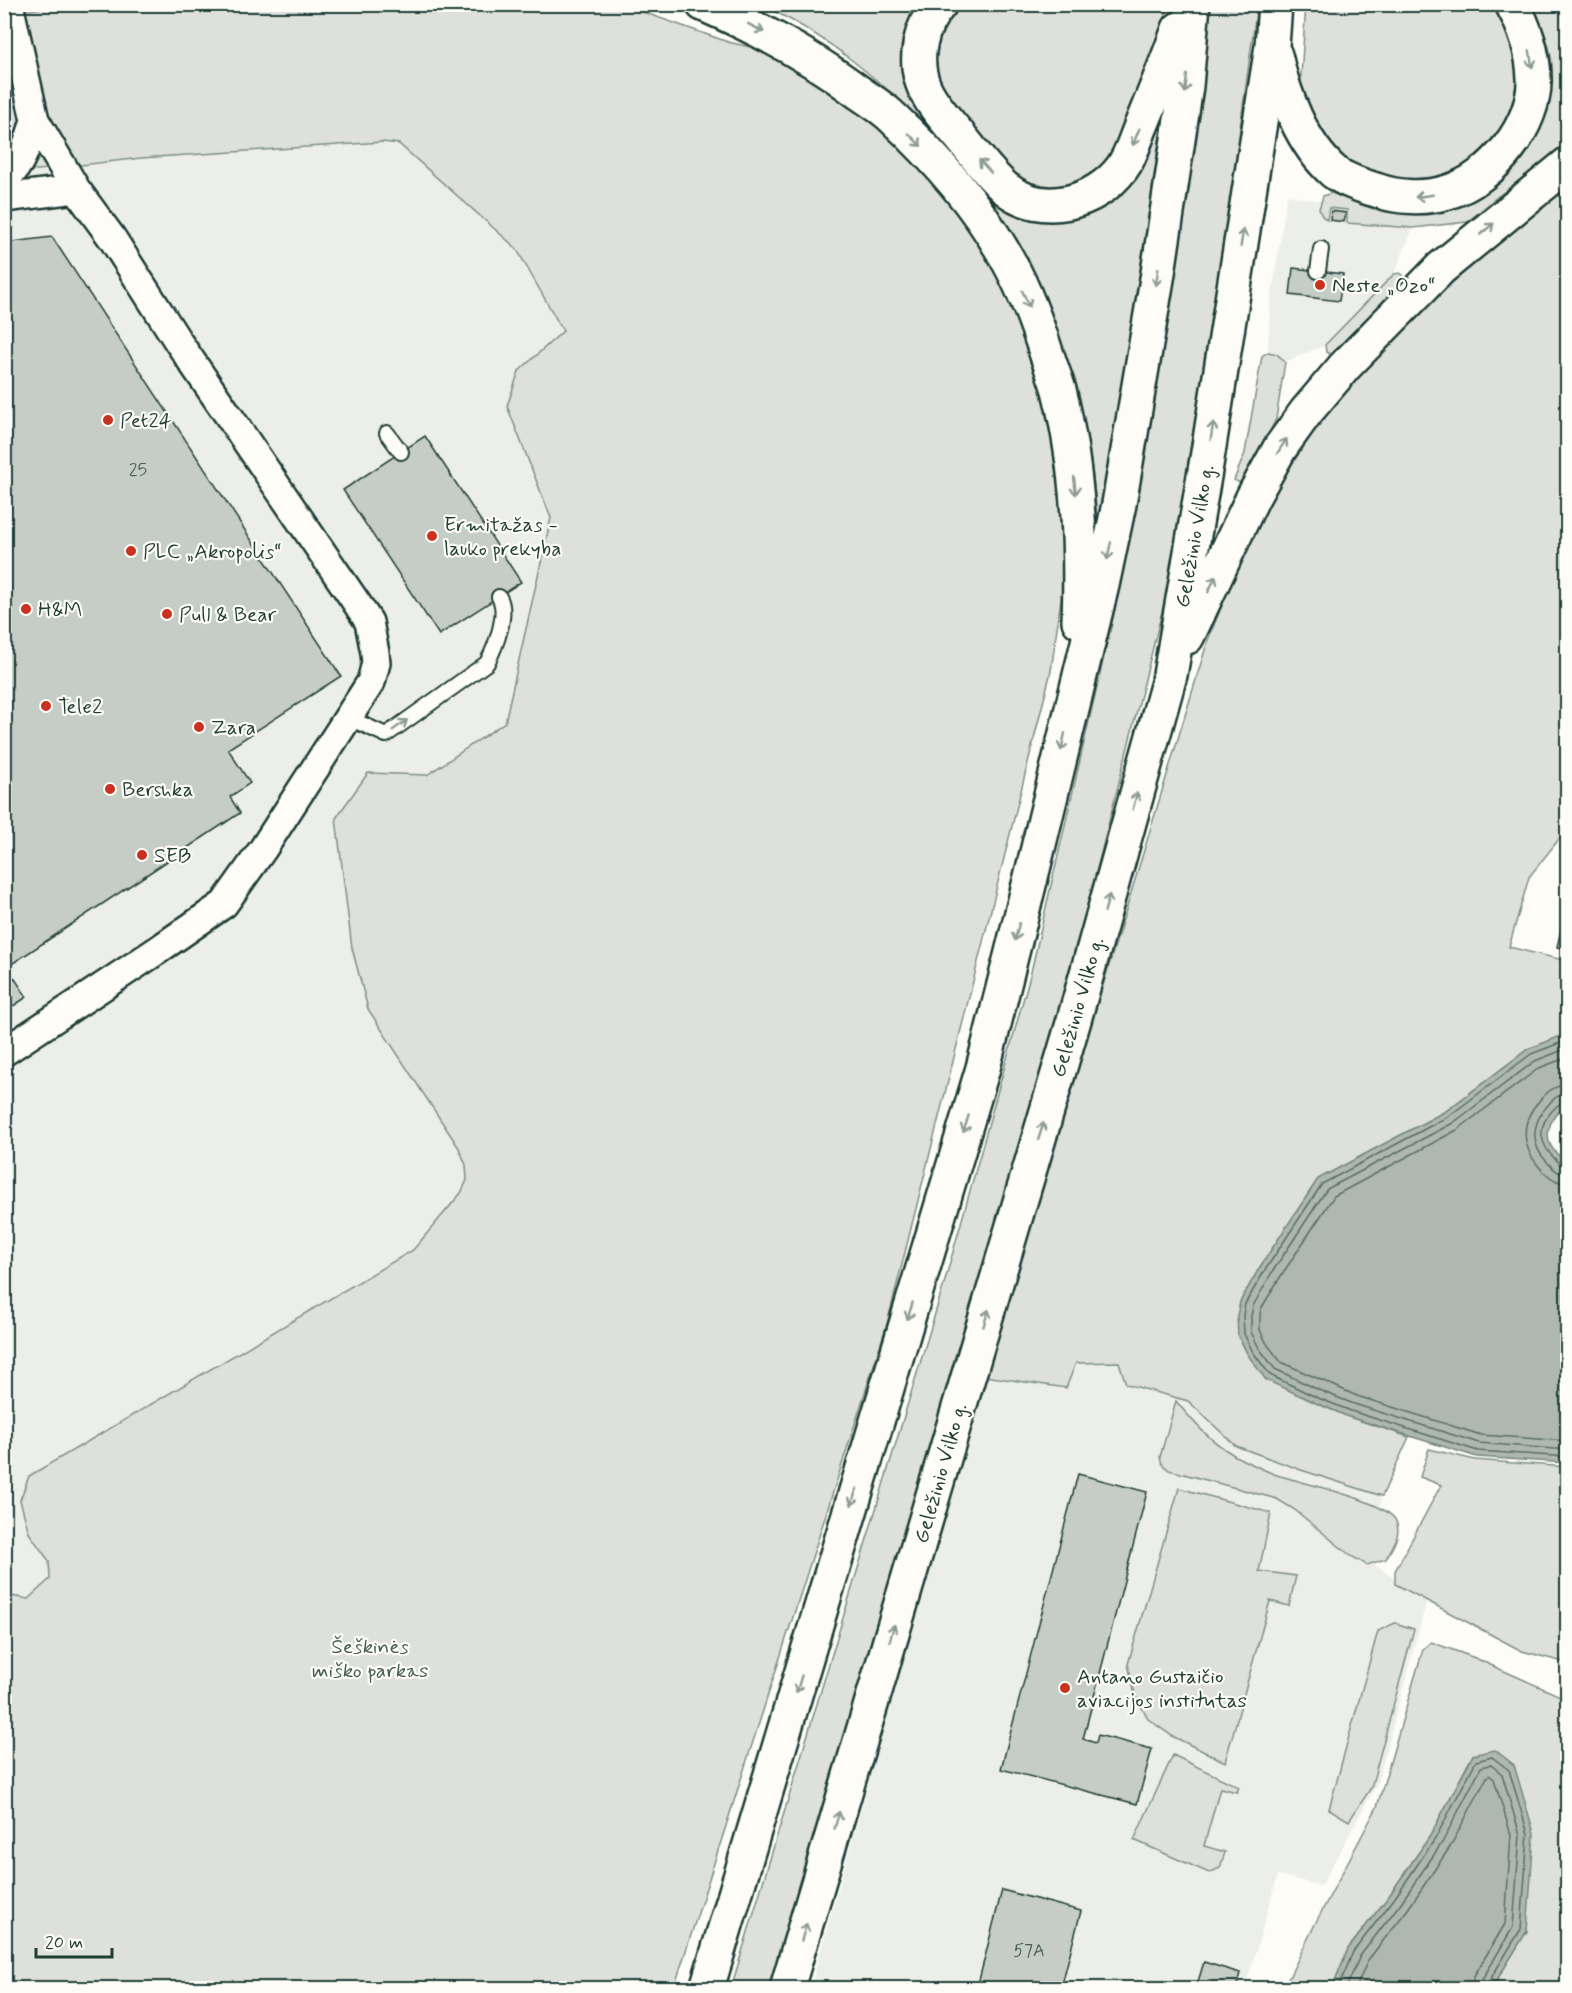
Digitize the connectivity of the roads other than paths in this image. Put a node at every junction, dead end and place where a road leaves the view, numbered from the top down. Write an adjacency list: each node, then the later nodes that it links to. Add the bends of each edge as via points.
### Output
1 (9, 4): 9 (street)
2 (703, 4): 20 (highway, one-way to 20, via 786,44 888,114 944,169 1006,255 1033,315 1055,379 1071,449 1081,570)
3 (940, 4): 4 (highway, one-way to 3, via 1123,166 1090,195 1078,201 1052,204 1029,200 1006,188 984,166 925,89 920,67 921,39)
4 (1188, 4)
5 (1192, 4): 20 (highway, one-way to 20, via 1186,86 1119,504)
6 (1275, 4): 8 (highway, Geležinio Vilko g.)
7 (1512, 4): 8 (highway, one-way to 8, via 1530,46 1534,80 1528,111 1502,157 1478,177 1449,192 1415,197 1386,194 1336,174 1296,120)
8 (1272, 46): 19 (highway, Geležinio Vilko g., one-way to 8)
9 (35, 120): 11 (street, via 21,158); 12 (street)
10 (1568, 164): 19 (highway, one-way to 10, via 1253,497 1280,448 1306,412 1345,366 1441,268)
11 (4, 181)
12 (76, 189): 13 (street); 21 (street, via 369,622 376,663 372,682)
13 (4, 198)
14 (1321, 249): 15 (lane)
15 (1318, 271)
16 (387, 433): 17 (lane)
17 (401, 452)
18 (499, 597): 21 (lane, one-way to 18, via 386,735 487,663 496,647 502,615)
19 (1170, 675): 24 (highway, Geležinio Vilko g., one-way to 19, via 1074,1020)
20 (1076, 686): 23 (highway, one-way to 23, via 983,1068)
21 (349, 718): 22 (street, via 224,904)
22 (4, 1052)
23 (707, 1989)
24 (787, 1989)

